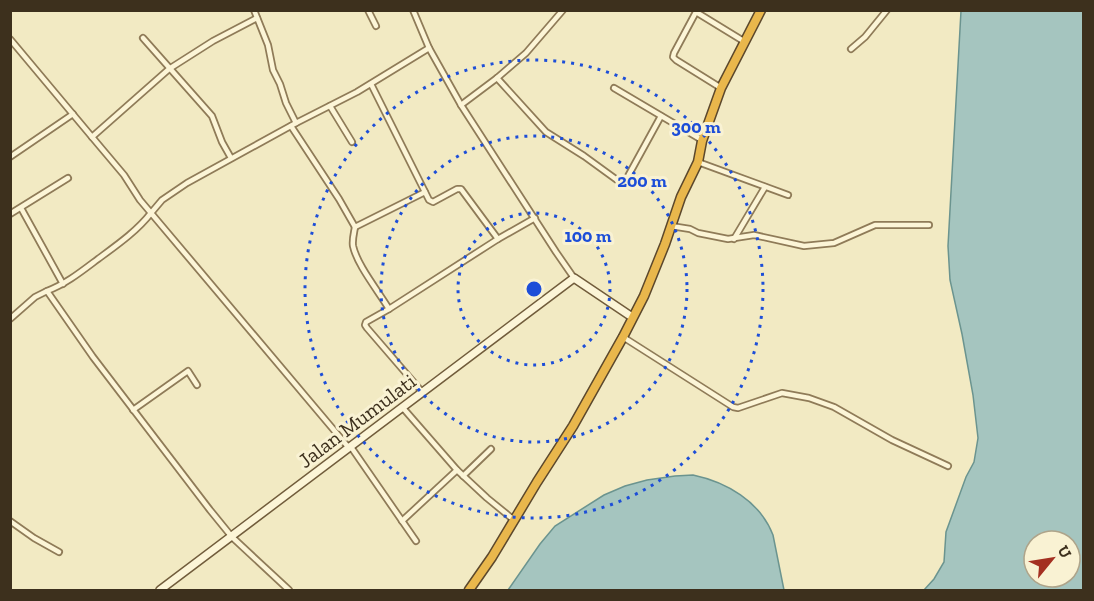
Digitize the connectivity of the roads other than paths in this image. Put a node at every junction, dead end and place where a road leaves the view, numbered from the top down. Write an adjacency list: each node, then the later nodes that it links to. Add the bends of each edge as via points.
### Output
1 (254, 10): 8 (street)
2 (368, 10): 9 (street)
3 (413, 10): 13 (street)
4 (563, 10): 16 (street, via 526,53)
5 (761, 10): 12 (highway)
6 (887, 10): 14 (street)
7 (695, 11): 12 (street); 19 (street, via 673,57)
8 (257, 18): 15 (street); 24 (street)
9 (376, 26)
10 (143, 38): 15 (street)
11 (10, 39): 22 (street)
12 (745, 42): 19 (highway)
13 (429, 48): 17 (street); 20 (street)
14 (851, 49)
15 (169, 69): 25 (street); 29 (street, via 212,116)
16 (497, 78): 20 (street); 23 (street, via 546,132 617,180 627,178)
17 (371, 84): 21 (street); 33 (street)
18 (614, 88): 23 (street)
19 (721, 88): 26 (highway)
20 (461, 105): 38 (street)
21 (330, 106): 24 (street); 27 (street)
22 (73, 114): 25 (street); 28 (street)
23 (661, 116): 26 (street)
24 (294, 124): 29 (street); 41 (street)
25 (92, 137): 36 (street)
26 (702, 141): 30 (highway)
27 (351, 142)
28 (10, 157)
29 (231, 158): 36 (street, via 171,193)
30 (698, 162): 32 (street); 40 (highway)
31 (68, 178): 35 (street)
32 (765, 187): 34 (street); 43 (street)
33 (425, 192): 41 (street); 42 (street, via 433,202 461,189)
34 (788, 195)
35 (21, 208): 37 (street); 45 (street)
36 (151, 213): 45 (street, via 135,230); 55 (street)
37 (10, 214)
38 (535, 218): 42 (street); 44 (street)
39 (928, 225): 43 (street, via 874,225 840,241 813,246 758,235)
40 (672, 226): 43 (street); 48 (highway)
41 (355, 227): 47 (street, via 354,248)
42 (498, 239): 47 (street)
43 (734, 239)
44 (574, 278): 48 (street); 52 (street, Jalan Mumulati)
45 (63, 284): 46 (street)
46 (47, 291): 49 (street); 54 (street)
47 (389, 309): 52 (street, via 365,325)
48 (632, 317): 50 (highway)
49 (10, 319)
50 (623, 337): 57 (street, via 733,407 782,393 809,398); 60 (highway)
51 (198, 385): 54 (street, via 188,370)
52 (423, 393): 53 (street, Jalan Mumulati)
53 (403, 408): 55 (street, Jalan Mumulati); 58 (street)
54 (133, 410): 63 (street)
55 (350, 447): 62 (street); 63 (street, Jalan Mumulati)
56 (490, 449): 59 (street)
57 (948, 466)
58 (457, 470): 59 (street); 62 (street)
59 (463, 476): 60 (street)
60 (514, 520): 68 (highway)
61 (10, 521): 65 (street)
62 (402, 521): 64 (street)
63 (231, 537): 66 (street, Jalan Mumulati); 67 (street)
64 (416, 541)
65 (59, 552)
66 (160, 591)
67 (289, 591)
68 (469, 591)

